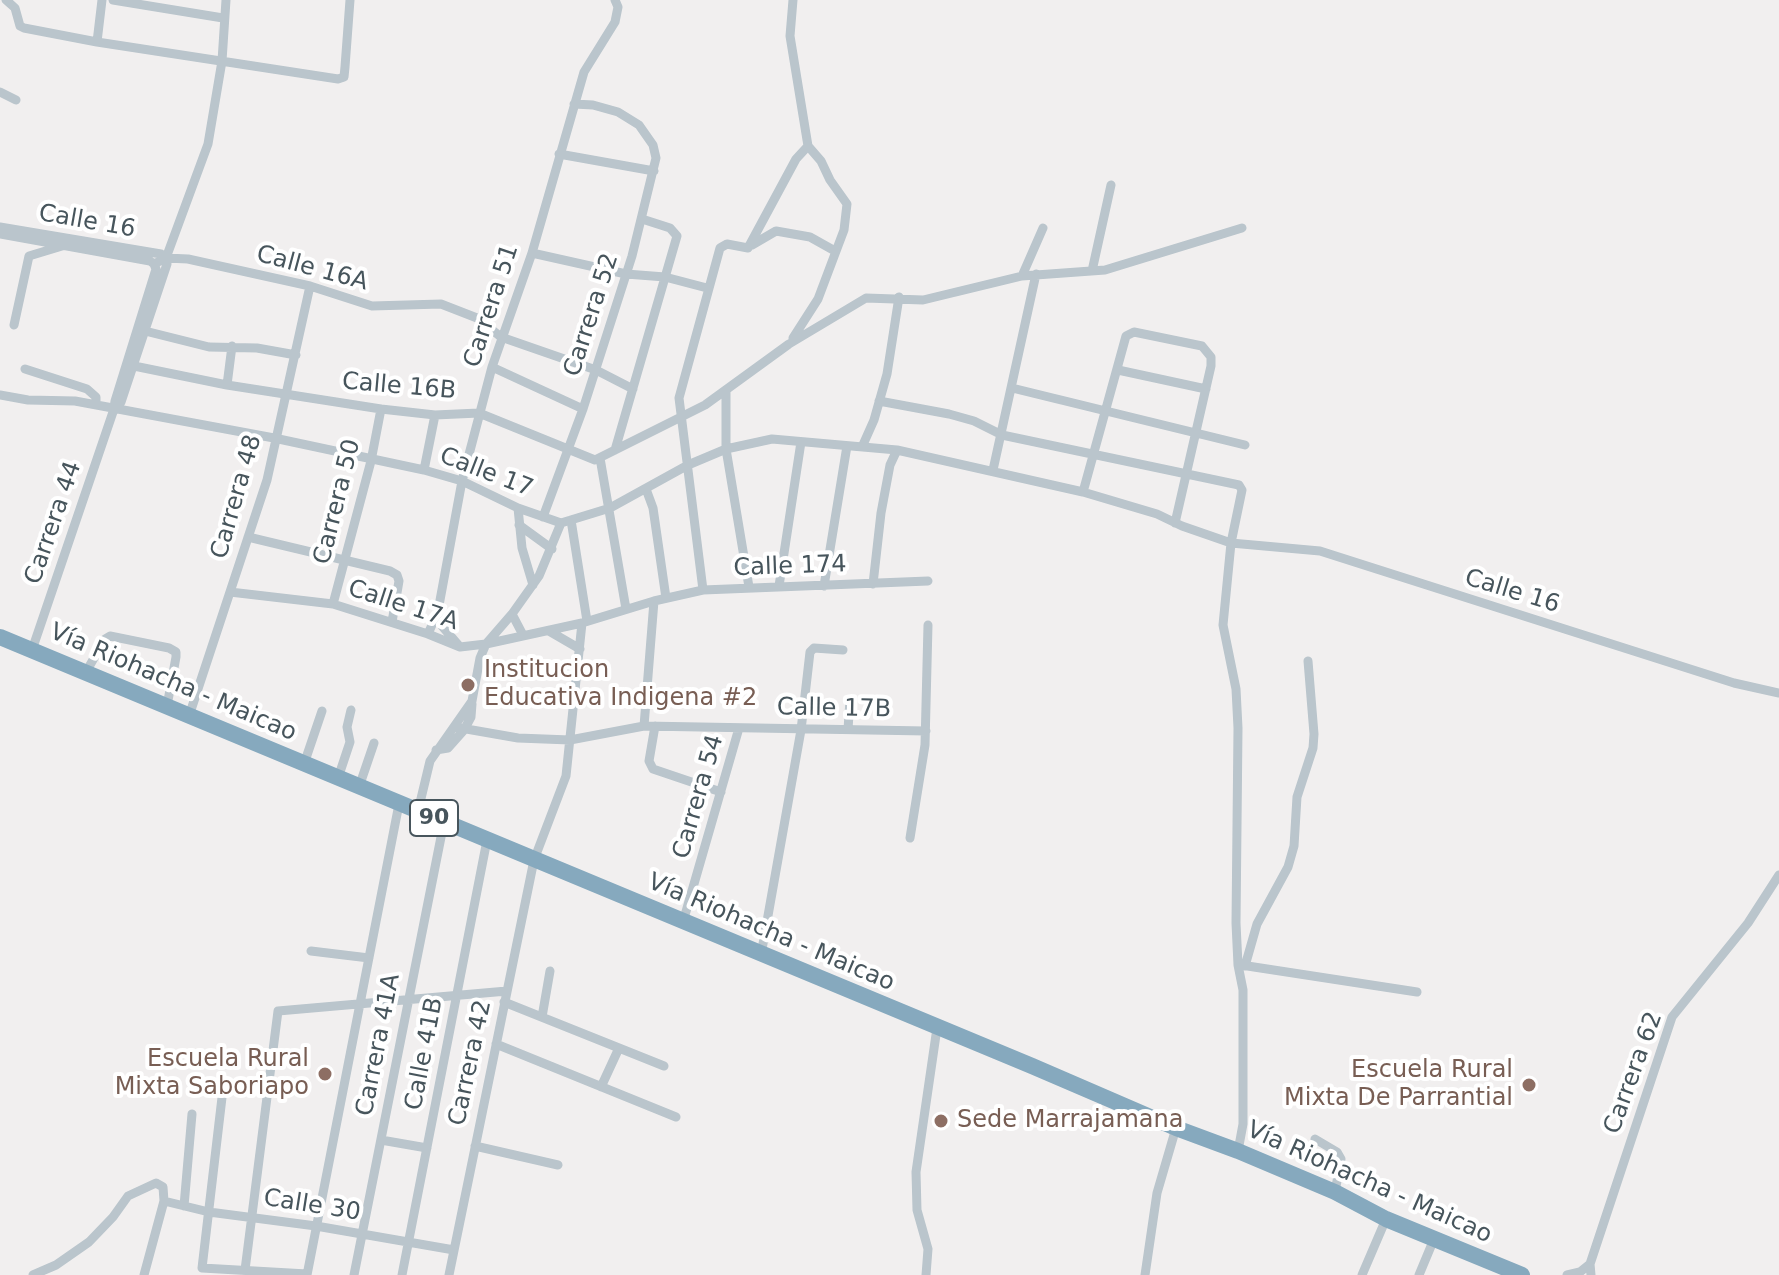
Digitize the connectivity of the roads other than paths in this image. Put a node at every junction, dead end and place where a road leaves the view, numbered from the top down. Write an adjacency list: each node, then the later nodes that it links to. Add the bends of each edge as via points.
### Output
1 (6, 0): 9 (street, via 15,8 20,26)
2 (102, 0): 9 (street)
3 (113, 0): 8 (street)
4 (226, 0): 8 (street, Carrera 44)
5 (350, 0): 10 (street, via 344,77)
6 (615, 0): 13 (street, Carrera 51, via 615,22 587,64)
7 (793, 0): 14 (street, via 790,36)
8 (223, 18): 10 (street, Carrera 44)
9 (97, 42): 10 (street)
10 (222, 61): 27 (street, Carrera 44, via 208,144)
11 (0, 92): 12 (street)
12 (16, 100)
13 (574, 104): 15 (street, Carrera 51); 16 (street, Carrera 52, via 618,112 639,125 653,145)
14 (808, 146): 24 (street); 25 (street, via 847,204)
15 (559, 154): 16 (street); 26 (street, Carrera 51)
16 (654, 171): 18 (street, Carrera 52)
17 (1111, 185): 29 (street)
18 (642, 219): 30 (street, Carrera 52); 33 (street, via 670,228 677,236)
19 (0, 227): 23 (street, Calle 16)
20 (1043, 228): 32 (street)
21 (1242, 228): 29 (street)
22 (0, 234): 23 (street, Calle 16)
23 (63, 242): 27 (street, Calle 16); 28 (street, Calle 16); 37 (street, via 58,249 27,260)
24 (748, 248): 25 (street, via 776,231 810,237); 35 (street, via 720,248)
25 (835, 251): 40 (street, via 818,299)
26 (532, 253): 30 (street); 39 (street, Carrera 51)
27 (166, 258): 28 (street); 34 (street, Calle 16A); 38 (street, Carrera 44)
28 (154, 264): 57 (street, Carrera 44)
29 (1092, 271): 31 (street)
30 (626, 274): 33 (street); 46 (street, Carrera 52)
31 (1036, 274): 32 (street); 49 (street)
32 (1022, 276): 36 (street, via 923,300)
33 (665, 277): 35 (street); 50 (street)
34 (310, 286): 39 (street, Calle 16A, via 372,306 441,304 477,318); 42 (street, Carrera 48)
35 (707, 288): 63 (street, via 679,398)
36 (899, 297): 40 (street, via 866,298); 55 (street)
37 (14, 325)
38 (145, 331): 41 (street, via 193,344); 43 (street, Carrera 44)
39 (501, 337): 44 (street, Carrera 51); 46 (street)
40 (789, 344): 52 (street)
41 (232, 346): 42 (street); 48 (street)
42 (296, 355): 54 (street, Carrera 48)
43 (134, 366): 48 (street, Calle 16B); 57 (street, Carrera 44)
44 (492, 367): 59 (street); 61 (street, Carrera 51)
45 (25, 369): 56 (street, via 87,389)
46 (596, 370): 50 (street); 59 (street, Carrera 52)
47 (1118, 370): 51 (street); 51 (street, via 1129,332 1202,346 1211,357); 60 (street)
48 (227, 385): 54 (street, Calle 16B)
49 (1012, 388): 60 (street); 65 (street)
50 (633, 389): 73 (street)
51 (1206, 389): 64 (street)
52 (726, 392): 63 (street); 72 (street)
53 (0, 395): 56 (street, Calle 17)
54 (286, 395): 58 (street, Calle 16B); 66 (street, Carrera 48)
55 (879, 401): 65 (street, via 949,414); 70 (street)
56 (96, 405): 57 (street, Calle 17)
57 (114, 409): 66 (street, Calle 17); 119 (street, Carrera 44)
58 (381, 409): 62 (street, Calle 16B); 77 (street, Carrera 50)
59 (583, 409): 71 (street, Carrera 52)
60 (1108, 410): 64 (street); 75 (street)
61 (479, 413): 62 (street, Calle 16B); 71 (street, Calle 16B); 82 (street, Carrera 51)
62 (435, 415): 79 (street)
63 (681, 418): 73 (street); 78 (street)
64 (1196, 431): 68 (street); 81 (street)
65 (1002, 435): 75 (street); 80 (street)
66 (274, 438): 77 (street, Calle 17); 91 (street, Carrera 48)
67 (801, 442): 69 (street); 72 (street, via 772,439); 98 (street)
68 (1245, 445)
69 (847, 446): 70 (street); 99 (street)
70 (862, 447): 74 (street)
71 (569, 449): 76 (street, Calle 16B); 87 (street, Carrera 52)
72 (726, 449): 78 (street); 100 (street)
73 (615, 450): 76 (street)
74 (897, 450): 80 (street, Calle 16); 96 (street, via 881,513)
75 (1094, 453): 81 (street); 84 (street)
76 (598, 459): 86 (street)
77 (371, 461): 79 (street, Calle 17); 94 (street, Carrera 50)
78 (688, 465): 83 (street); 101 (street)
79 (424, 470): 82 (street, Calle 17)
80 (993, 470): 84 (street, Calle 16)
81 (1186, 474): 89 (street); 92 (street, via 1239,485)
82 (462, 481): 85 (street, Calle 17); 107 (street, Carrera 51)
83 (646, 489): 86 (street); 103 (street)
84 (1083, 492): 89 (street, Calle 16)
85 (518, 508): 87 (street, Calle 17); 90 (street)
86 (610, 508): 88 (street); 106 (street)
87 (543, 517): 88 (street, Calle 17)
88 (566, 521): 93 (street); 110 (street, Carrera 42)
89 (1175, 523): 92 (street, Calle 16)
90 (519, 525): 93 (street); 97 (street)
91 (248, 537): 94 (street); 102 (street, Carrera 48)
92 (1231, 543): 123 (street, Calle 16, via 1320,551); 153 (street, via 1223,625 1236,689)
93 (552, 549): 97 (street)
94 (343, 561): 105 (street, Carrera 50); 109 (street, via 397,575)
95 (928, 581): 96 (street, Calle 174)
96 (873, 584): 99 (street, Calle 174)
97 (533, 585): 108 (street)
98 (779, 586): 99 (street, Calle 174); 100 (street, Calle 174)
99 (824, 586)
100 (749, 587): 101 (street, Calle 174)
101 (703, 590): 103 (street, Calle 174)
102 (230, 592): 105 (street, Calle 17A); 128 (street, Carrera 48)
103 (666, 598): 104 (street, Calle 174)
104 (654, 601): 106 (street, Calle 17A); 129 (street)
105 (333, 604): 109 (street, Calle 17A)
106 (626, 609): 110 (street, Calle 17A)
107 (438, 611): 113 (street, Carrera 51); 117 (street, via 442,626)
108 (512, 614): 114 (street); 116 (street)
109 (392, 622): 113 (street, Calle 17A)
110 (584, 622): 112 (street, Calle 17A); 118 (street, Carrera 42)
111 (928, 625): 135 (street)
112 (547, 630): 114 (street, Calle 17A); 118 (street)
113 (428, 634): 117 (street, Calle 17A)
114 (523, 635): 116 (street, Calle 17A)
115 (0, 637): 119 (highway, Vía Riohacha - Maicao / 90)
116 (486, 644): 117 (street, Calle 17A); 132 (street, via 471,717)
117 (460, 647)
118 (580, 649): 136 (street, Carrera 42)
119 (32, 650): 122 (highway, Vía Riohacha - Maicao / 90)
120 (843, 650): 134 (street, via 810,652)
121 (1308, 661): 153 (street, via 1313,748 1297,797 1294,846)
122 (86, 672): 125 (highway, Vía Riohacha - Maicao / 90); 125 (street, via 110,636 169,648 176,657)
123 (1779, 693)
124 (850, 700): 133 (street)
125 (167, 706): 128 (highway, Vía Riohacha - Maicao / 90)
126 (351, 710): 139 (street, via 350,742)
127 (322, 711): 138 (street)
128 (189, 716): 138 (highway, Vía Riohacha - Maicao / 90)
129 (644, 726): 130 (street, Calle 17B); 136 (street, Calle 17B)
130 (655, 726): 131 (street, Calle 17B); 141 (street, via 649,761 653,769)
131 (739, 728): 134 (street, Calle 17B); 141 (street, Carrera 54)
132 (460, 729): 136 (street, Calle 17B); 143 (street, via 448,748 436,750)
133 (848, 729): 134 (street, Calle 17B); 135 (street, Calle 17B)
134 (801, 730): 151 (street)
135 (926, 731): 145 (street)
136 (570, 740): 147 (street, Carrera 42, via 566,776)
137 (374, 743): 140 (street)
138 (304, 764): 139 (highway, Vía Riohacha - Maicao / 90)
139 (338, 778): 140 (highway, Vía Riohacha - Maicao / 90)
140 (359, 787): 142 (highway, Vía Riohacha - Maicao / 90)
141 (721, 792): 149 (street, Carrera 54)
142 (399, 804): 143 (highway, Vía Riohacha - Maicao / 90); 152 (street)
143 (418, 811): 144 (highway, Vía Riohacha - Maicao / 90)
144 (444, 822): 146 (highway, Vía Riohacha - Maicao / 90); 158 (street, Carrera 41A)
145 (910, 838)
146 (487, 840): 147 (highway, Vía Riohacha - Maicao / 90); 156 (street, Calle 41B)
147 (534, 860): 149 (highway, Vía Riohacha - Maicao / 90); 157 (street, Carrera 42)
148 (1779, 875): 188 (street, Carrera 62, via 1748,923 1672,1017)
149 (683, 922): 151 (highway, Vía Riohacha - Maicao / 90)
150 (311, 951): 152 (street)
151 (761, 955): 161 (highway, Vía Riohacha - Maicao / 90)
152 (369, 958): 159 (street)
153 (1242, 965): 155 (street); 174 (street, via 1243,1124)
154 (550, 971): 160 (street)
155 (1417, 992)
156 (457, 996): 157 (street); 158 (street); 173 (street, Calle 41B)
157 (506, 996): 160 (street); 162 (street, Carrera 42)
158 (409, 1000): 159 (street); 171 (street, Carrera 41A)
159 (360, 1004): 166 (street, via 278,1011); 182 (street)
160 (542, 1017): 163 (street)
161 (937, 1028): 169 (highway, Vía Riohacha - Maicao / 90); 195 (street, via 916,1172 917,1210 928,1249)
162 (496, 1044): 165 (street); 172 (street, Carrera 42)
163 (619, 1048): 164 (street); 165 (street)
164 (664, 1066)
165 (601, 1087): 168 (street)
166 (268, 1090): 179 (street, via 230,1085 223,1089); 180 (street)
167 (192, 1114): 178 (street)
168 (676, 1117)
169 (1176, 1128): 174 (highway, Vía Riohacha - Maicao / 90); 196 (street, via 1157,1193)
170 (1315, 1139): 176 (street, via 1341,1159)
171 (381, 1140): 173 (street); 183 (street, Carrera 41A)
172 (475, 1146): 175 (street); 186 (street, Carrera 42)
173 (427, 1148): 185 (street, Calle 41B)
174 (1238, 1151): 176 (highway, Vía Riohacha - Maicao / 90)
175 (558, 1165)
176 (1335, 1192): 181 (highway, Vía Riohacha - Maicao / 90)
177 (164, 1201): 178 (street, Calle 30); 190 (street, Calle 30, via 163,1187 156,1183 138,1190 89,1242); 191 (street)
178 (184, 1206): 179 (street, Calle 30)
179 (209, 1212): 180 (street, Calle 30); 187 (street, via 202,1268)
180 (252, 1217): 182 (street, Calle 30); 187 (street)
181 (1386, 1219): 184 (highway, Vía Riohacha - Maicao / 90); 197 (street)
182 (316, 1226): 183 (street, Calle 30); 189 (street)
183 (362, 1234): 185 (street, Calle 30); 192 (street, Carrera 41A)
184 (1434, 1239): 198 (street); 199 (highway, Vía Riohacha - Maicao / 90)
185 (409, 1242): 186 (street, Calle 30); 193 (street, Calle 41B)
186 (454, 1250): 194 (street, Carrera 42)
187 (245, 1270): 189 (street)
188 (1590, 1270): 200 (street, Carrera 62)
189 (307, 1274)
190 (33, 1275)
191 (144, 1275)
192 (354, 1275)
193 (402, 1275)
194 (449, 1275)
195 (926, 1275)
196 (1145, 1275)
197 (1362, 1275)
198 (1419, 1275)
199 (1522, 1275)
200 (1567, 1275)

